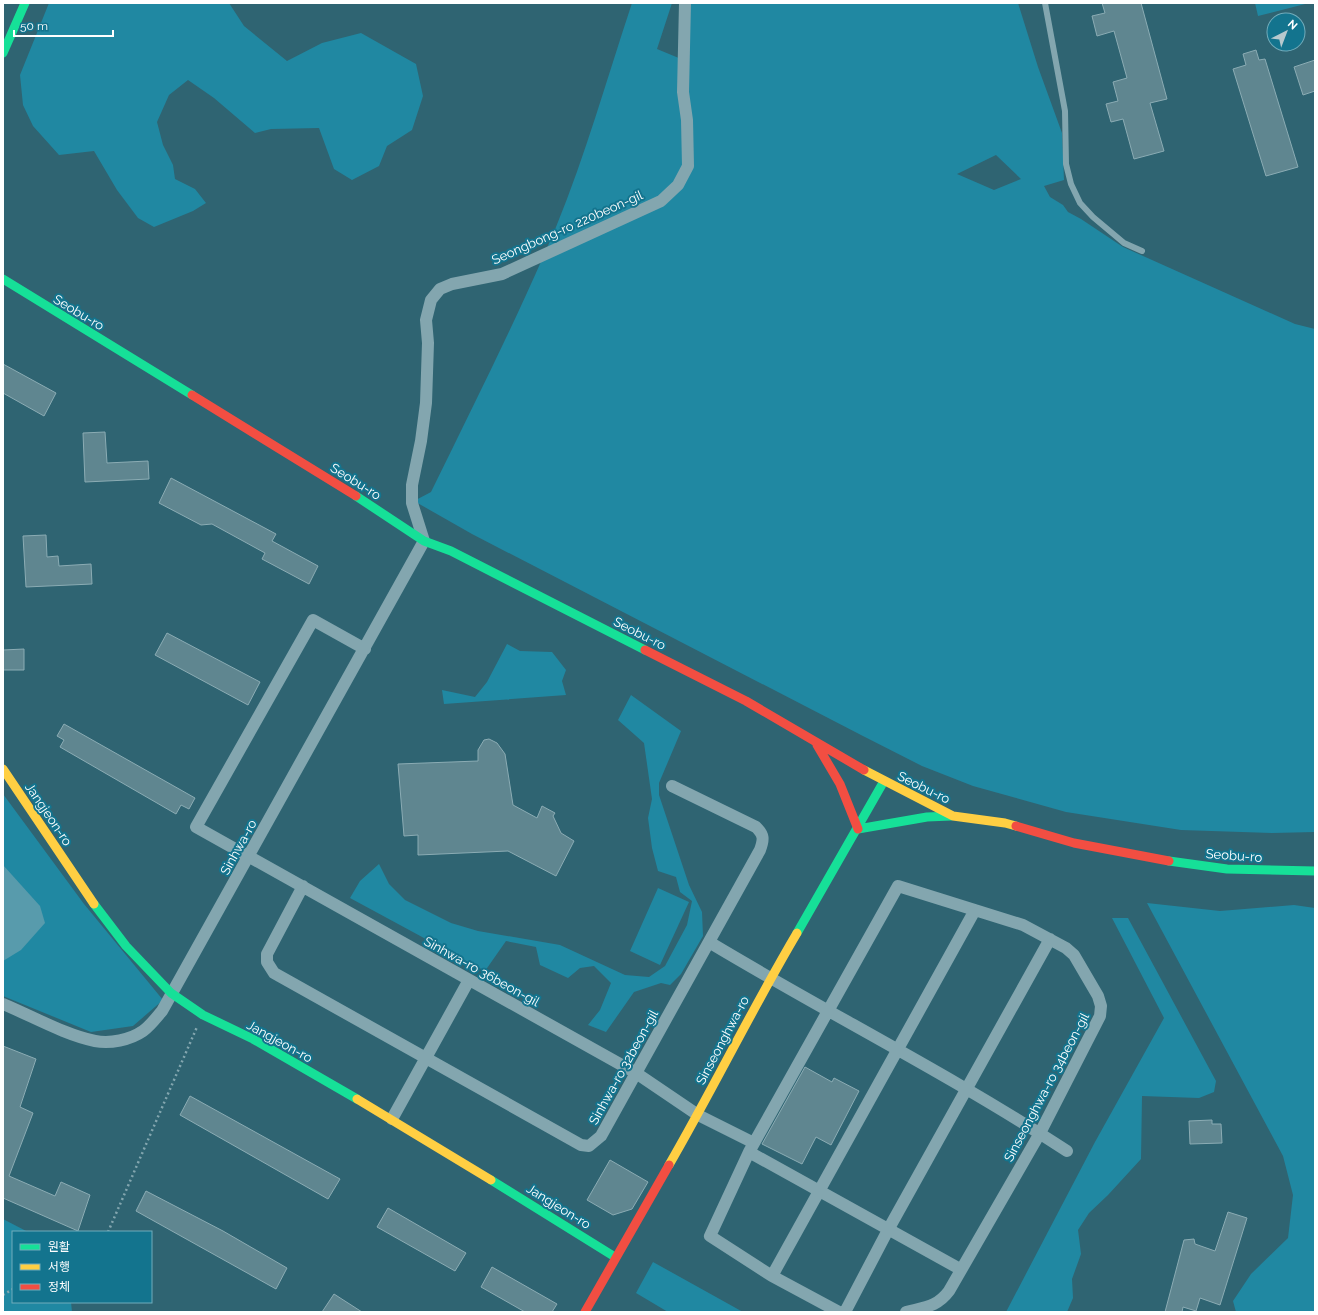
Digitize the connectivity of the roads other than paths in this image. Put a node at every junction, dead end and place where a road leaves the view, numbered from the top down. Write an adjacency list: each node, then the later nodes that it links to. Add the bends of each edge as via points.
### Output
1 (25, 3): 4 (main road)
2 (685, 3): 7 (street, Seongbong-ro 220beon-gil, via 683,92 687,120 688,166 678,185 660,201 502,274 452,284 440,289 431,300 426,320 426,403 412,485 412,503)
3 (1045, 3): 5 (lane, via 1064,111 1066,164 1071,184 1080,203 1093,217 1124,243)
4 (3, 53)
5 (1142, 251)
6 (3, 279): 7 (main road, Seobu-ro, via 387,515)
7 (424, 541): 8 (street, Sinhwa-ro); 9 (main road, Seobu-ro, via 451,550 746,701)
8 (365, 649): 15 (street, Sinhwa-ro); 15 (street, Sinhwa-ro 36beon-gil, via 313,620 196,827)
9 (817, 744): 11 (main road, Seobu-ro); 14 (main road, via 840,784)
10 (3, 769): 23 (main road, Jangjeon-ro, via 92,901 126,946)
11 (884, 781): 13 (main road, Seobu-ro); 14 (main road, Sinseonghwa-ro)
12 (672, 786): 20 (street, Sinhwa-ro 32beon-gil, via 756,827 764,840)
13 (953, 816): 14 (main road, via 927,817); 16 (main road, Seobu-ro, via 1005,823 1074,843 1151,859 1227,869)
14 (858, 829): 21 (main road, Sinseonghwa-ro)
15 (249, 856): 17 (street, Sinhwa-ro 36beon-gil); 23 (street, Sinhwa-ro)
16 (1315, 871)
17 (303, 886): 22 (street, Sinhwa-ro 36beon-gil); 27 (street, Sinhwa-ro 32beon-gil, via 267,954 269,967 274,973)
18 (975, 910): 19 (street, Sinseonghwa-ro 34beon-gil, via 1023,925); 25 (street, Sinseonghwa-ro 34beon-gil, via 898,886); 26 (street)
19 (1050, 939): 29 (street); 32 (street, Sinseonghwa-ro 34beon-gil, via 1074,955 1098,996 1101,1006 1100,1016)
20 (708, 942): 21 (street); 28 (street, Sinhwa-ro 32beon-gil)
21 (770, 978): 25 (street); 30 (main road, Sinseonghwa-ro)
22 (469, 980): 27 (street); 28 (street, Sinhwa-ro 36beon-gil)
23 (171, 993): 24 (street, Sinhwa-ro, via 162,1011 142,1031 115,1042 96,1042); 31 (main road, Jangjeon-ro, via 203,1015 252,1039)
24 (3, 1004)
25 (828, 1012): 26 (street); 33 (street)
26 (897, 1050): 29 (street); 35 (street)
27 (426, 1058): 28 (street, Sinhwa-ro 32beon-gil, via 581,1145 589,1146 601,1136); 31 (street)
28 (636, 1073): 30 (street, Sinhwa-ro 36beon-gil)
29 (967, 1089): 32 (street); 36 (street)
30 (698, 1115): 33 (street, Sinhwa-ro 36beon-gil); 37 (main road, Sinseonghwa-ro)
31 (392, 1119): 37 (main road, Jangjeon-ro)
32 (1040, 1134): 34 (street); 38 (street, Sinseonghwa-ro 34beon-gil)
33 (752, 1148): 35 (street, Sinhwa-ro 36beon-gil); 39 (street, via 710,1236)
34 (1067, 1151)
35 (819, 1191): 36 (street, Sinhwa-ro 36beon-gil); 39 (street)
36 (888, 1230): 38 (street, Sinhwa-ro 36beon-gil); 42 (street)
37 (615, 1257): 40 (main road, Sinseonghwa-ro)
38 (960, 1270): 43 (street, Sinseonghwa-ro 34beon-gil, via 942,1300)
39 (772, 1276): 41 (street)
40 (585, 1312)
41 (839, 1312)
42 (845, 1312)
43 (906, 1312)

